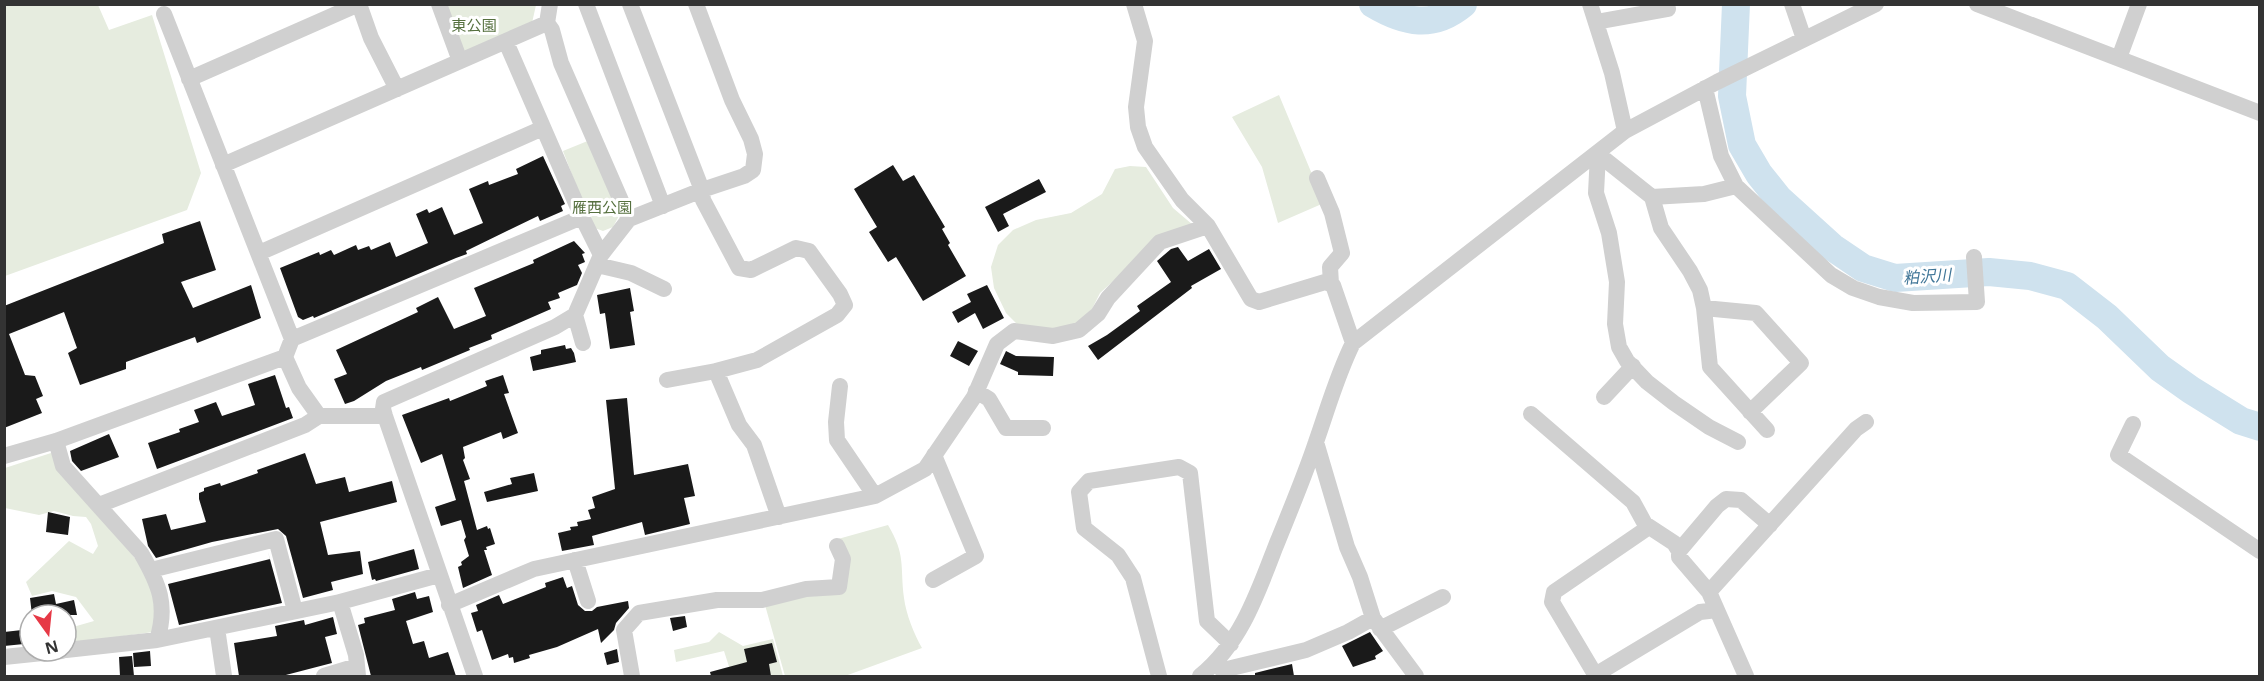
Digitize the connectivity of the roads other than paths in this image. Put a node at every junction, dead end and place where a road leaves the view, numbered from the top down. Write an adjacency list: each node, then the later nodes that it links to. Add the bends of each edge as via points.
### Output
1 (359, 4): 21 (street); 23 (street)
2 (439, 4): 20 (street)
3 (550, 4): 16 (street)
4 (586, 4): 33 (street)
5 (630, 4): 31 (street)
6 (696, 4): 31 (street, via 755,154 753,170)
7 (1134, 4): 36 (street, via 1145,41 1138,127 1145,147 1182,200)
8 (1590, 4): 15 (street)
9 (1667, 4): 15 (street, via 1668,9)
10 (1792, 4): 17 (street)
11 (1876, 4): 17 (street)
12 (1977, 4): 19 (street)
13 (2139, 4): 19 (street)
14 (164, 14): 21 (street)
15 (1596, 22): 26 (street)
16 (547, 23): 18 (street); 35 (street)
17 (1804, 39): 22 (street)
18 (506, 42): 20 (street); 25 (street)
19 (2120, 58): 24 (street)
20 (460, 61): 23 (street)
21 (189, 79): 28 (street)
22 (1711, 85): 26 (street); 30 (street, via 1721,156)
23 (397, 89): 28 (street)
24 (2259, 113)
25 (543, 128): 34 (street); 37 (street)
26 (1625, 131): 27 (street)
27 (1598, 154): 32 (street); 46 (street); 48 (street, via 1596,193 1609,233 1617,282 1615,334 1618,347)
28 (223, 165): 37 (street)
29 (1317, 178): 40 (street, via 1332,213 1342,253 1330,267)
30 (1736, 186): 32 (street, via 1704,194); 38 (street, via 1831,275 1879,297 1913,303 1977,302)
31 (702, 190): 33 (street); 49 (street, via 703,200 739,268 752,270 796,249 809,251 845,305 837,315 757,360)
32 (1652, 197): 42 (street, via 1661,228 1690,271)
33 (663, 206): 35 (street)
34 (582, 217): 39 (street); 44 (street)
35 (629, 219): 39 (street)
36 (1208, 226): 40 (street, via 1251,299 1259,302 1325,282); 52 (street, via 1160,242 1098,314 1079,330 1053,336 1014,331 998,344)
37 (259, 253): 44 (street)
38 (1974, 256)
39 (599, 260): 41 (street); 43 (street)
40 (1330, 284): 46 (street)
41 (664, 289)
42 (1704, 308): 54 (street, via 1710,367); 54 (street, via 1756,313 1801,363)
43 (575, 315): 45 (street); 57 (street, via 384,402)
44 (292, 339): 47 (street)
45 (583, 343)
46 (1353, 343): 63 (street)
47 (285, 357): 56 (street); 62 (street)
48 (1633, 366): 53 (street); 64 (street, via 1674,403)
49 (716, 371): 50 (street); 69 (street, via 739,425 754,445)
50 (667, 380)
51 (840, 386): 67 (street, via 837,440)
52 (976, 391): 60 (street, via 989,399 1006,428); 65 (street)
53 (1604, 397)
54 (1750, 412): 61 (street)
55 (1532, 414): 71 (street, via 1633,502)
56 (319, 416): 57 (street); 68 (street, via 305,425)
57 (385, 416): 77 (street)
58 (1866, 422): 70 (street)
59 (2133, 424): 74 (street, via 2118,454)
60 (1043, 428)
61 (1767, 430)
62 (56, 441): 66 (street); 68 (street, via 63,466)
63 (1316, 442): 86 (street, via 1347,547); 89 (street, via 1265,575)
64 (1738, 442)
65 (934, 455): 67 (street, via 925,469); 78 (street, via 976,556)
66 (4, 456)
67 (875, 496): 69 (street)
68 (99, 506): 76 (street)
69 (779, 517): 75 (street)
70 (1770, 525): 73 (street, via 1742,500 1726,499); 79 (street)
71 (1649, 527): 73 (street, via 1674,543); 100 (street, via 1554,592 1552,602)
72 (837, 546): 96 (street, via 843,558 839,587 639,613 624,630)
73 (1679, 551): 79 (street, via 1679,557)
74 (2259, 551)
75 (575, 560): 81 (street); 83 (street, via 534,569)
76 (151, 570): 85 (street, via 276,539); 88 (street, via 163,604)
77 (439, 576): 82 (street); 83 (street)
78 (933, 580)
79 (1709, 592): 84 (street)
80 (1443, 597): 86 (street)
81 (588, 601)
82 (340, 602): 85 (street); 92 (street)
83 (449, 605): 95 (street)
84 (1717, 610): 100 (street, via 1700,612); 101 (street)
85 (295, 611): 87 (street)
86 (1376, 624): 91 (street, via 1306,650 1222,670); 99 (street)
87 (217, 628): 88 (street); 93 (street)
88 (157, 640): 90 (street)
89 (1231, 644): 91 (street); 97 (street, via 1207,621 1190,473 1179,467 1089,481 1080,492 1084,528 1118,555 1133,578)
90 (78, 650)
91 (1215, 664): 98 (street)
92 (357, 671): 94 (street)
93 (224, 676)
94 (324, 676)
95 (475, 676)
96 (632, 676)
97 (1159, 676)
98 (1200, 676)
99 (1416, 676)
100 (1596, 676)
101 (1746, 676)

